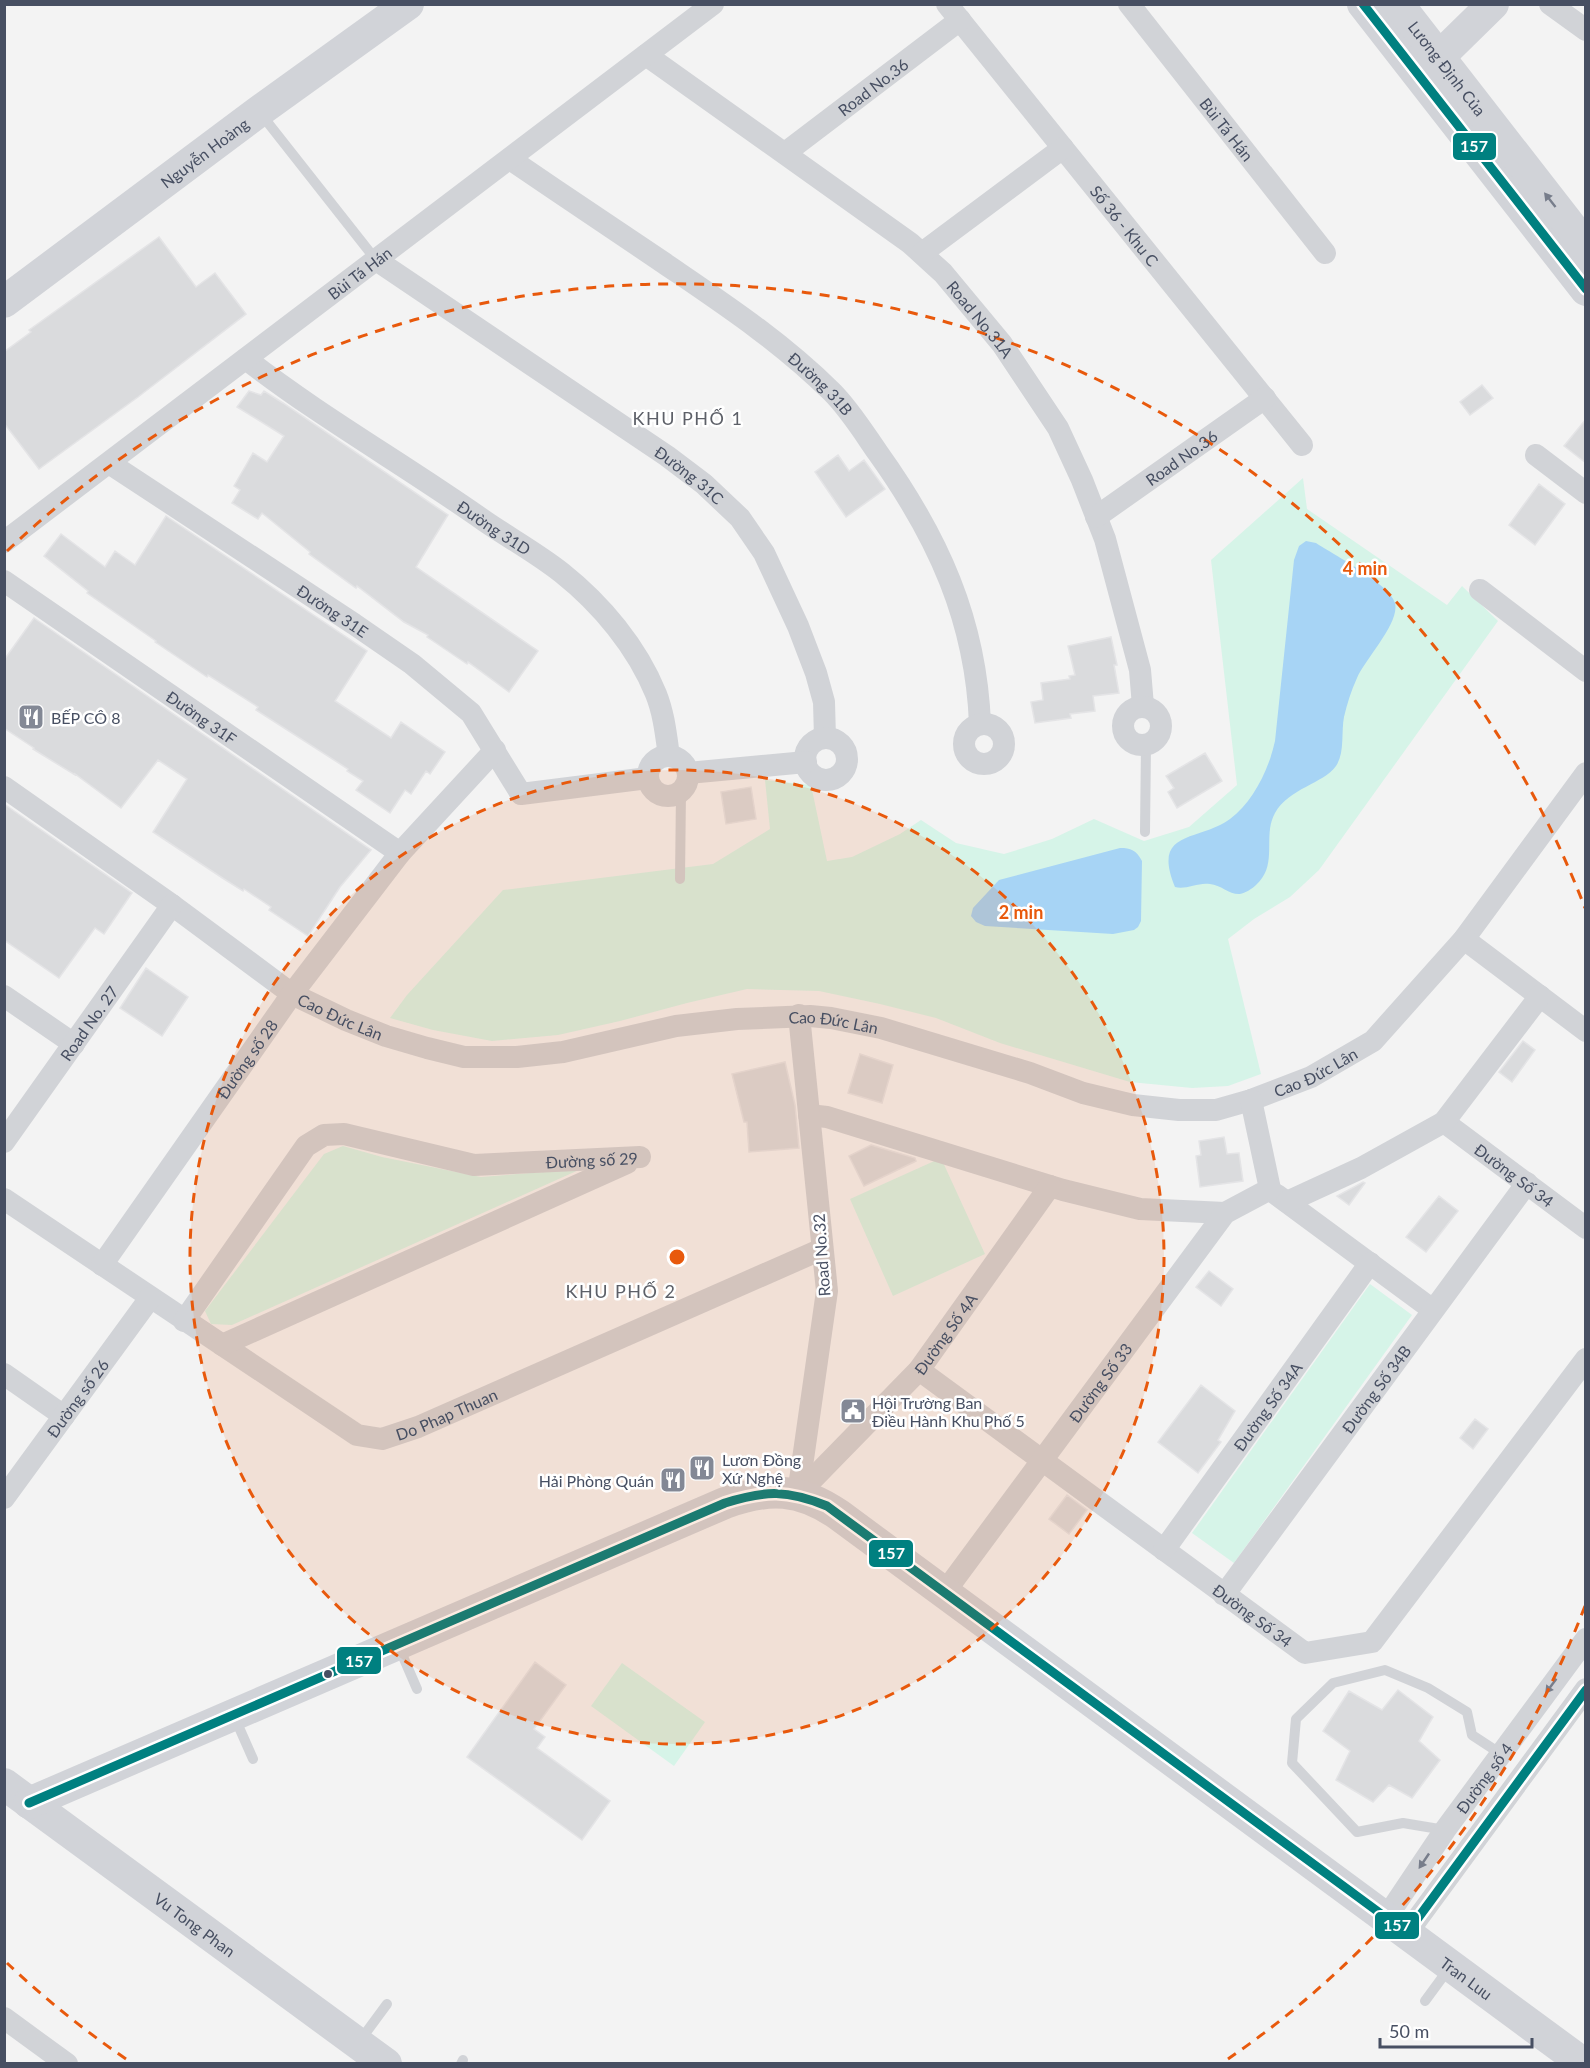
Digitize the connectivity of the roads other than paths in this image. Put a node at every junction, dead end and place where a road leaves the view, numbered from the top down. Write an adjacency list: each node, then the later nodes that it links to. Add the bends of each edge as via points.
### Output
1 (408, 4): 12 (street, Nguyễn Hoàng)
2 (713, 4): 10 (street, Bùi Tá Hán)
3 (1129, 4): 18 (street, Bùi Tá Hán)
4 (1363, 4): 11 (street, Lương Định Của)
5 (1398, 4): 11 (street, Lương Định Của)
6 (1493, 4): 11 (street)
7 (1550, 4): 9 (street)
8 (954, 12): 13 (street, Số 36 - Khu C); 14 (street, Road No.36)
9 (1586, 30)
10 (646, 55): 14 (street, Road No.31A); 15 (street, Bùi Tá Hán)
11 (1428, 66): 16 (street, Lương Định Của, one-way to 11); 20 (street, Lương Định Của)
12 (258, 112): 19 (lane); 21 (street, Nguyễn Hoàng)
13 (1063, 148): 17 (street); 23 (street, Số 36 - Khu C)
14 (785, 153): 17 (street, Road No.31A)
15 (510, 159): 19 (street, Bùi Tá Hán); 33 (street, Đường 31B, via 752,322 834,394 898,481 936,547 971,646)
16 (1586, 246)
17 (922, 253): 28 (street, Road No.31A, via 1002,344 1036,394 1058,428)
18 (1325, 253)
19 (376, 260): 22 (street, Bùi Tá Hán); 34 (street, Đường 31C, via 667,456 705,484 740,518 764,552 798,626 824,702)
20 (1586, 290)
21 (4, 302)
22 (246, 359): 26 (street, Bùi Tá Hán); 37 (street, Đường 31D, via 289,393 561,572 582,591 607,616 643,667 665,723)
23 (1265, 398): 24 (street, Số 36 - Khu C); 28 (street, Road No.36)
24 (1302, 445)
25 (1536, 455): 27 (street)
26 (109, 463): 29 (street, Bùi Tá Hán); 36 (street, Đường 31E, via 412,664 471,713)
27 (1586, 493)
28 (1096, 518): 35 (street, Road No.31A, via 1140,670 1143,706 1155,710 1162,727 1157,739)
29 (4, 542)
30 (4, 581): 44 (street, Đường 31F)
31 (1480, 590): 32 (street)
32 (1586, 671)
33 (980, 724)
34 (825, 738): 38 (street, via 812,743); 38 (street, via 838,741 846,752 843,772 824,780 812,774)
35 (1146, 745): 43 (lane)
36 (495, 750): 40 (street, Đường 31E, via 521,794); 44 (street, Đường số 28)
37 (669, 756): 40 (street, via 651,765); 41 (street, via 682,761)
38 (806, 762): 41 (street)
39 (1586, 773): 47 (street, Cao Đức Lân)
40 (648, 778): 41 (street, via 653,790 670,796)
41 (685, 782): 45 (lane)
42 (4, 787): 46 (street, Cao Đức Lân)
43 (1145, 832)
44 (400, 853): 48 (street, Đường số 28)
45 (680, 879)
46 (172, 905): 48 (street, Cao Đức Lân); 53 (street, Road No. 27)
47 (1464, 939): 50 (street); 54 (street, Cao Đức Lân, via 1373,1041 1311,1077)
48 (292, 994): 51 (street, Cao Đức Lân, via 386,1036 464,1057 563,1052 676,1026); 66 (street, Đường số 28)
49 (4, 996): 53 (street)
50 (1540, 996): 52 (street); 56 (street)
51 (799, 1015): 54 (street, Cao Đức Lân, via 881,1028 1083,1093 1133,1105 1216,1110); 55 (street, Road No.32)
52 (1586, 1031)
53 (74, 1044): 57 (street, Road No. 27)
54 (1251, 1100): 60 (street)
55 (809, 1115): 59 (street, via 827,1116); 64 (street, Road No.32)
56 (1444, 1122): 58 (street, Đường Số 34); 60 (street, Đường Số 33, via 1361,1168)
57 (4, 1142)
58 (1527, 1183): 63 (street, Đường Số 34); 68 (street, Đường Số 34B)
59 (1050, 1186): 62 (street, via 1140,1209); 72 (street, Đường Số 4A)
60 (1278, 1195): 62 (street, Đường Số 33); 65 (street)
61 (4, 1199): 66 (street, Do Phap Thuan)
62 (1225, 1213): 75 (street, Đường Số 33)
63 (1586, 1228)
64 (822, 1249): 70 (street, Do Phap Thuan, via 418,1427 382,1438 357,1435); 76 (street, Road No.32, via 827,1291)
65 (1370, 1263): 68 (street); 78 (street, Đường Số 34A)
66 (102, 1265): 67 (street, Do Phap Thuan)
67 (150, 1298): 69 (street, Do Phap Thuan); 74 (street, Đường số 26)
68 (1433, 1310): 80 (street, Đường Số 34B)
69 (184, 1321): 70 (street, Do Phap Thuan); 70 (street, Đường số 29, via 306,1146 324,1135 344,1134 474,1165 640,1157)
70 (222, 1345)
71 (1586, 1359): 80 (street, Đường Số 34, via 1372,1641 1305,1653)
72 (919, 1370): 75 (street, Đường Số 34); 76 (street, Đường Số 4A)
73 (4, 1374): 74 (street)
74 (64, 1416): 77 (street, Đường số 26)
75 (1043, 1461): 78 (street, Đường Số 34); 79 (street, Đường Số 33)
76 (798, 1494): 79 (street, Tran Luu, via 827,1506); 82 (street, Tran Luu, via 757,1493 725,1503)
77 (4, 1498)
78 (1164, 1550): 80 (street, Đường Số 34)
79 (944, 1593): 90 (street, Tran Luu)
80 (1224, 1594)
81 (1586, 1639): 86 (street, Đường số 4, one-way to 86)
82 (398, 1645): 83 (lane); 85 (street, Tran Luu)
83 (417, 1689)
84 (1586, 1689): 90 (street, Đường số 4)
85 (234, 1715): 87 (lane); 88 (street, Tran Luu)
86 (1501, 1754): 89 (street, Đường số 4); 89 (lane, via 1472,1735 1467,1712 1428,1688 1385,1670 1333,1683 1296,1719 1292,1763 1357,1832 1403,1822)
87 (253, 1760)
88 (17, 1793): 95 (street, Vu Tong Phan)
89 (1444, 1830): 90 (street, Đường số 4, one-way to 90)
90 (1396, 1925): 91 (street, Tran Luu)
91 (1451, 1966): 92 (lane); 98 (street, Tran Luu)
92 (1425, 2001)
93 (387, 2004): 95 (lane)
94 (4, 2018): 96 (street)
95 (358, 2043): 97 (street, Vu Tong Phan)
96 (67, 2064)
97 (386, 2064)
98 (1584, 2064)

